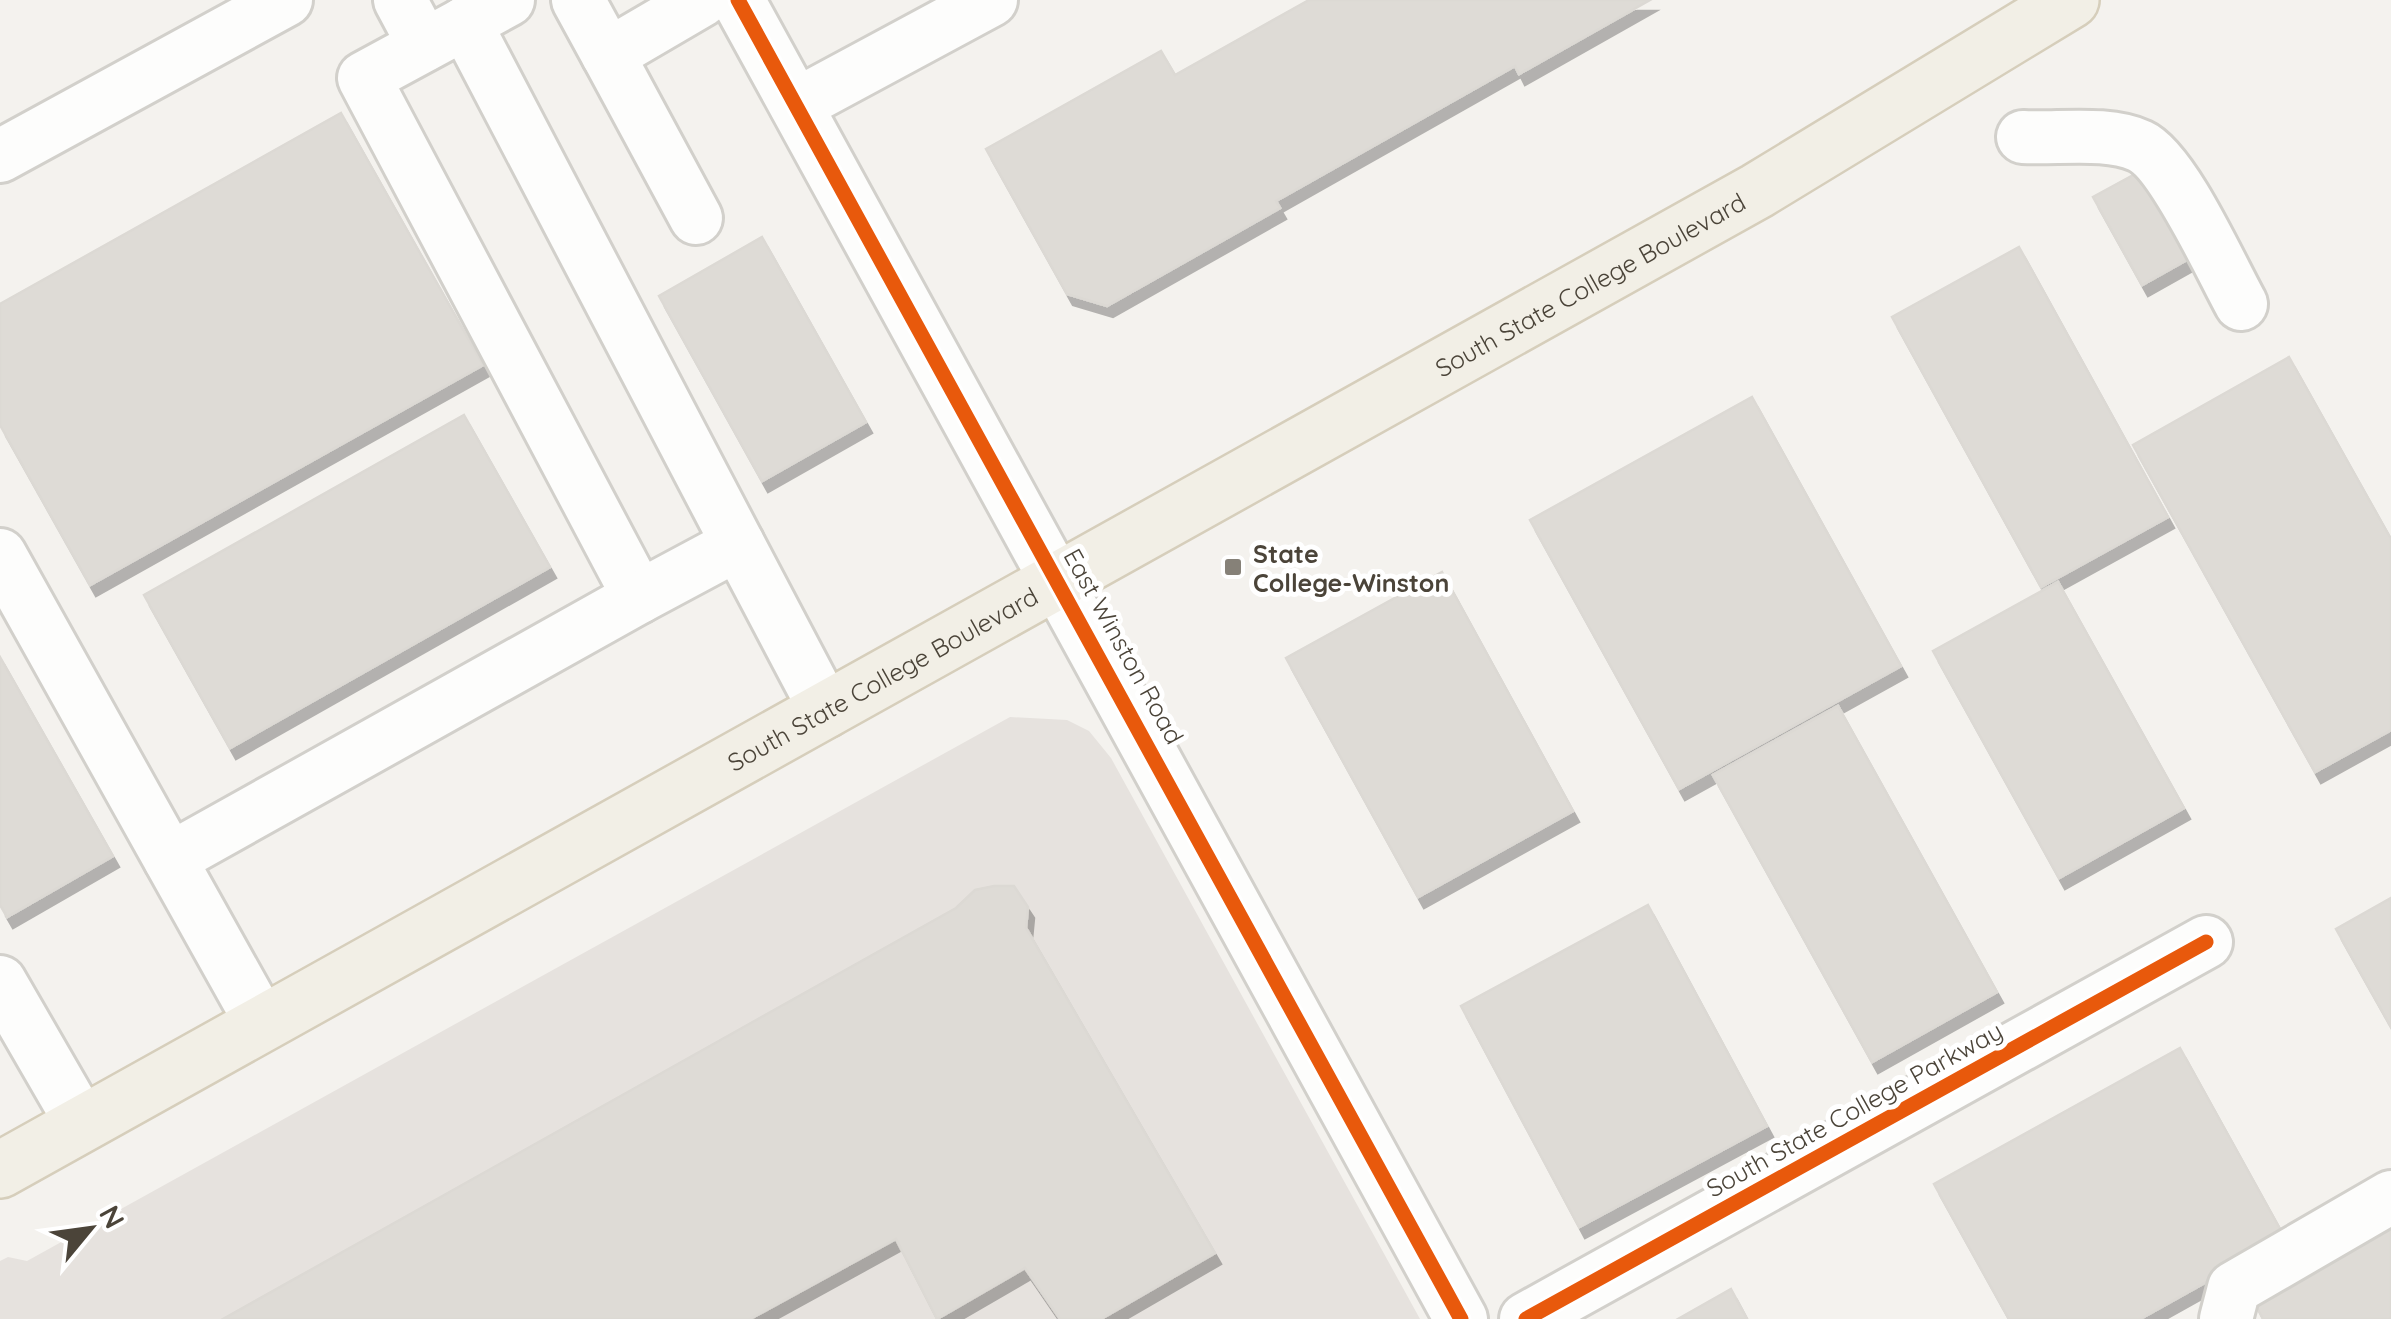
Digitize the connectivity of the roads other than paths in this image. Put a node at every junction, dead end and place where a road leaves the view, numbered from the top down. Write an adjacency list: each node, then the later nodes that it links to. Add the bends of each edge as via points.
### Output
1 (286, 0): 11 (street)
2 (578, 0): 8 (street)
3 (702, 0): 8 (street)
4 (738, 0): 9 (street, East Winston Road)
5 (990, 0): 9 (street)
6 (2072, 0): 16 (main road, South State College Boulevard, via 1757,191)
7 (449, 17): 14 (street); 17 (street, via 364,78)
8 (608, 55): 12 (street)
9 (796, 105): 16 (street, East Winston Road)
10 (2023, 137): 13 (street, via 2141,146 2163,163)
11 (0, 156)
12 (696, 218)
13 (2241, 304)
14 (738, 544): 17 (street); 18 (street)
15 (0, 555): 19 (street)
16 (1060, 580): 18 (main road, South State College Boulevard); 26 (street, East Winston Road)
17 (639, 597): 19 (street)
18 (826, 711): 22 (main road, South State College Boulevard)
19 (170, 859): 22 (street)
20 (2206, 942): 27 (street, South State College Parkway)
21 (2, 992): 23 (street)
22 (262, 1024): 23 (main road, South State College Boulevard)
23 (82, 1124): 24 (main road, South State College Boulevard)
24 (0, 1170)
25 (2391, 1197): 28 (street, via 2234,1288)
26 (1461, 1319)
27 (1526, 1319)
28 (2226, 1319)

